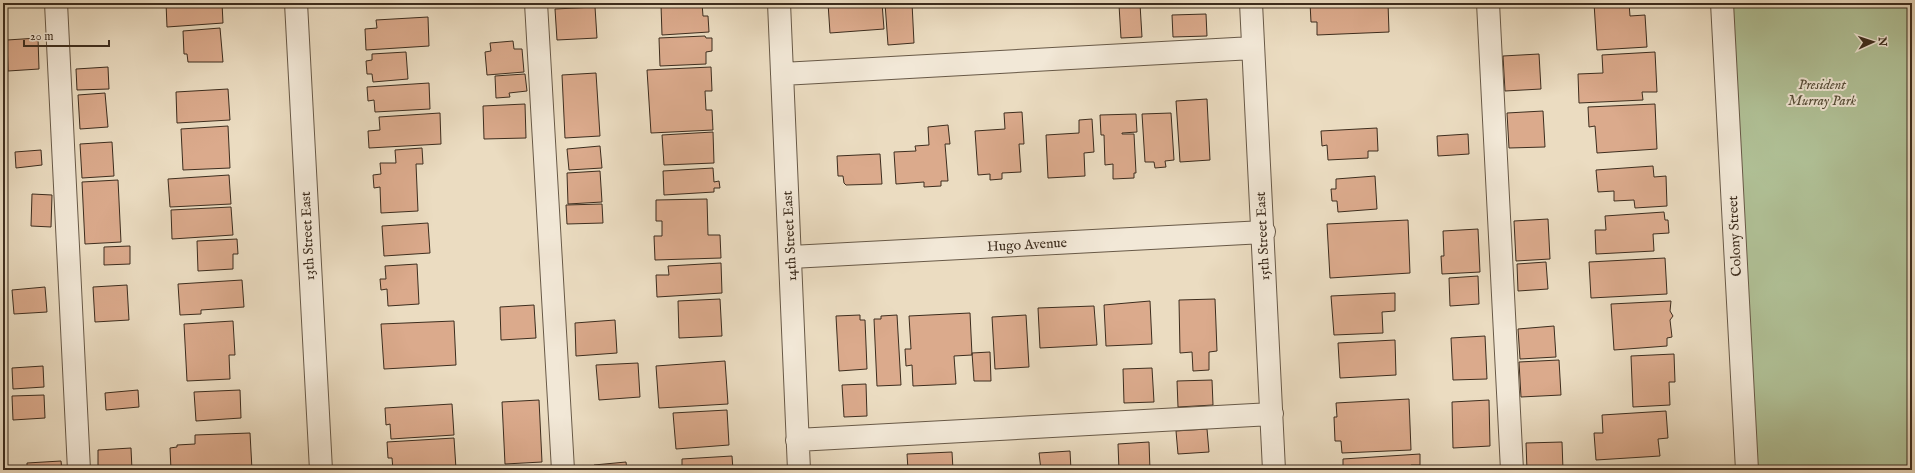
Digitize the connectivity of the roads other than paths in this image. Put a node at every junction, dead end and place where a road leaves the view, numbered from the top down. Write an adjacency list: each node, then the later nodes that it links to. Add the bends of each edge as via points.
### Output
1 (56, 3): 14 (street)
2 (296, 3): 15 (street, 13th Street East)
3 (536, 3): 16 (street)
4 (779, 3): 9 (street, 14th Street East)
5 (1251, 3): 8 (street, 15th Street East)
6 (1488, 3): 19 (street)
7 (1722, 3): 20 (street, Colony Street)
8 (1253, 48): 9 (street); 10 (street, 15th Street East)
9 (782, 74): 11 (street, 14th Street East)
10 (1264, 232): 11 (street, Hugo Avenue); 12 (street, 15th Street East)
11 (791, 257): 13 (street, 14th Street East)
12 (1272, 414): 13 (street); 18 (street, 15th Street East)
13 (797, 440): 17 (street, 14th Street East)
14 (79, 470)
15 (321, 470)
16 (563, 470)
17 (799, 470)
18 (1274, 470)
19 (1512, 470)
20 (1747, 470)

